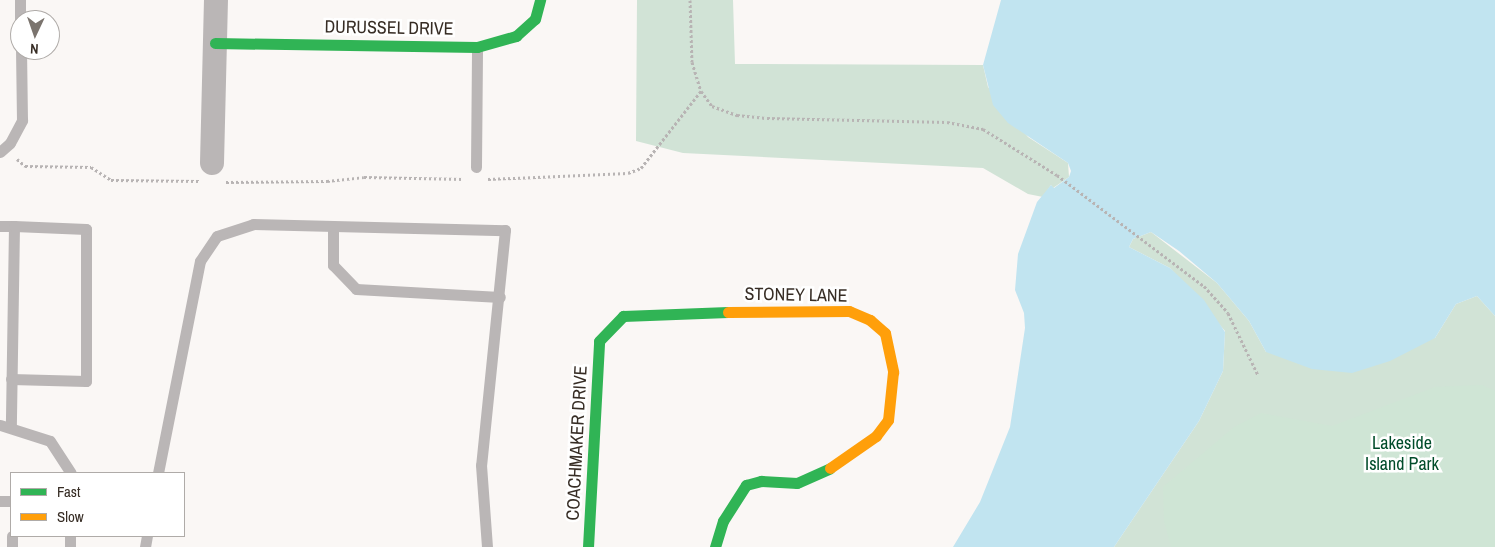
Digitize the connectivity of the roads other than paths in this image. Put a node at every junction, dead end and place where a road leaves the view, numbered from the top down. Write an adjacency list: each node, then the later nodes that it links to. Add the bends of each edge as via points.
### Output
1 (216, 0): 3 (street)
2 (540, 0): 4 (street, DURUSSEL DRIVE, via 535,19 516,36)
3 (215, 43): 4 (street, DURUSSEL DRIVE); 8 (street)
4 (477, 46): 7 (lane)
5 (21, 60): 6 (lane, via 22,120)
6 (3, 149)
7 (476, 167)
8 (213, 175)
9 (0, 226): 10 (lane)
10 (14, 226): 14 (lane); 14 (lane, via 86,229 86,380)
11 (333, 228): 12 (lane, via 332,265 356,288); 12 (lane, via 505,230); 17 (lane, via 253,224 217,236 200,261)
12 (500, 297): 18 (lane, via 482,465)
13 (599, 342): 19 (street, COACHMAKER DRIVE, via 594,500); 20 (street, STONEY LANE, via 604,332 623,316 661,312 849,312 870,320 885,333 893,372 892,398 888,420 876,436 818,476 797,483 761,481 746,485 723,521)
14 (11, 379): 15 (lane)
15 (6, 426): 16 (lane, via 50,440)
16 (70, 472)
17 (158, 472)
18 (487, 547)
19 (588, 547)
20 (714, 547)

